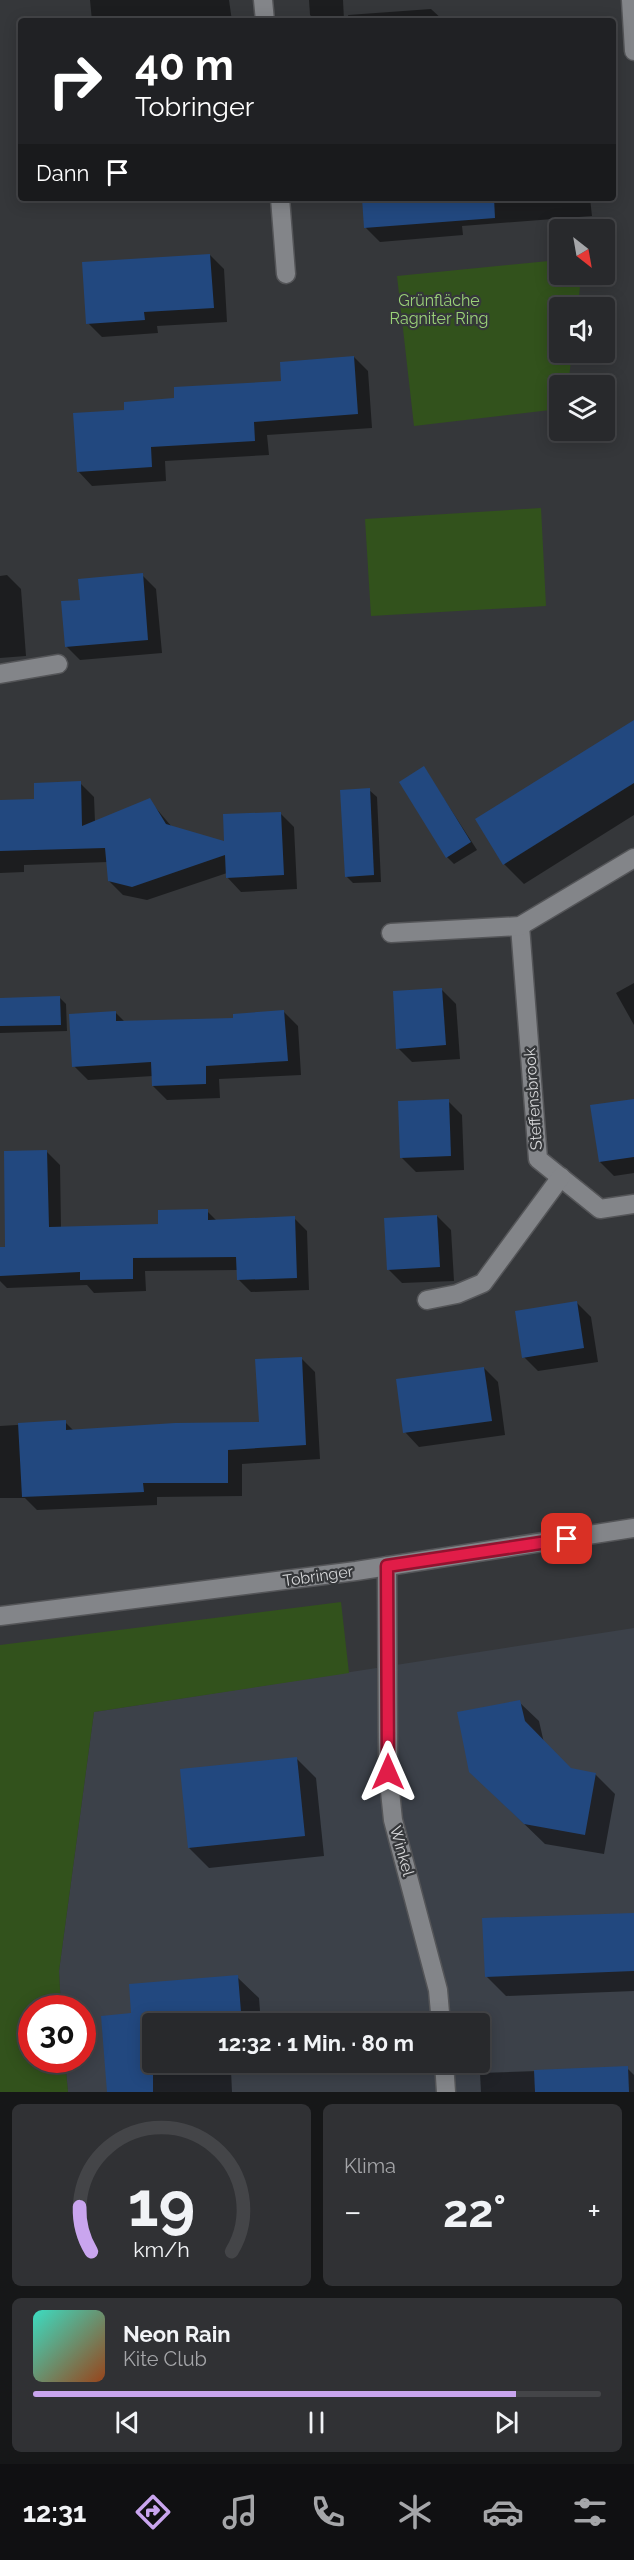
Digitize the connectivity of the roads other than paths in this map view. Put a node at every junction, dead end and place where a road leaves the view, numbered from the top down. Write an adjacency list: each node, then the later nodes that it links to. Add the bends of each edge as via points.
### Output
1 (263, 0): 3 (street)
2 (631, 0): 4 (street)
3 (265, 18)
4 (634, 51)
5 (280, 201): 6 (street)
6 (286, 274)
7 (58, 664): 8 (street)
8 (0, 674)
9 (634, 858): 10 (street)
10 (520, 926): 11 (street); 12 (street, Steffensbrook, via 538,1159)
11 (392, 933)
12 (561, 1177): 13 (street, Steffensbrook, via 600,1209); 14 (street, via 483,1283)
13 (634, 1204)
14 (427, 1300)
15 (634, 1528): 16 (street, Tobringer)
16 (387, 1566): 17 (street, Tobringer); 18 (street, Winkel, via 388,1772 393,1820 438,1990)
17 (0, 1616)
18 (440, 2013)
19 (445, 2073): 20 (street)
20 (446, 2092)

